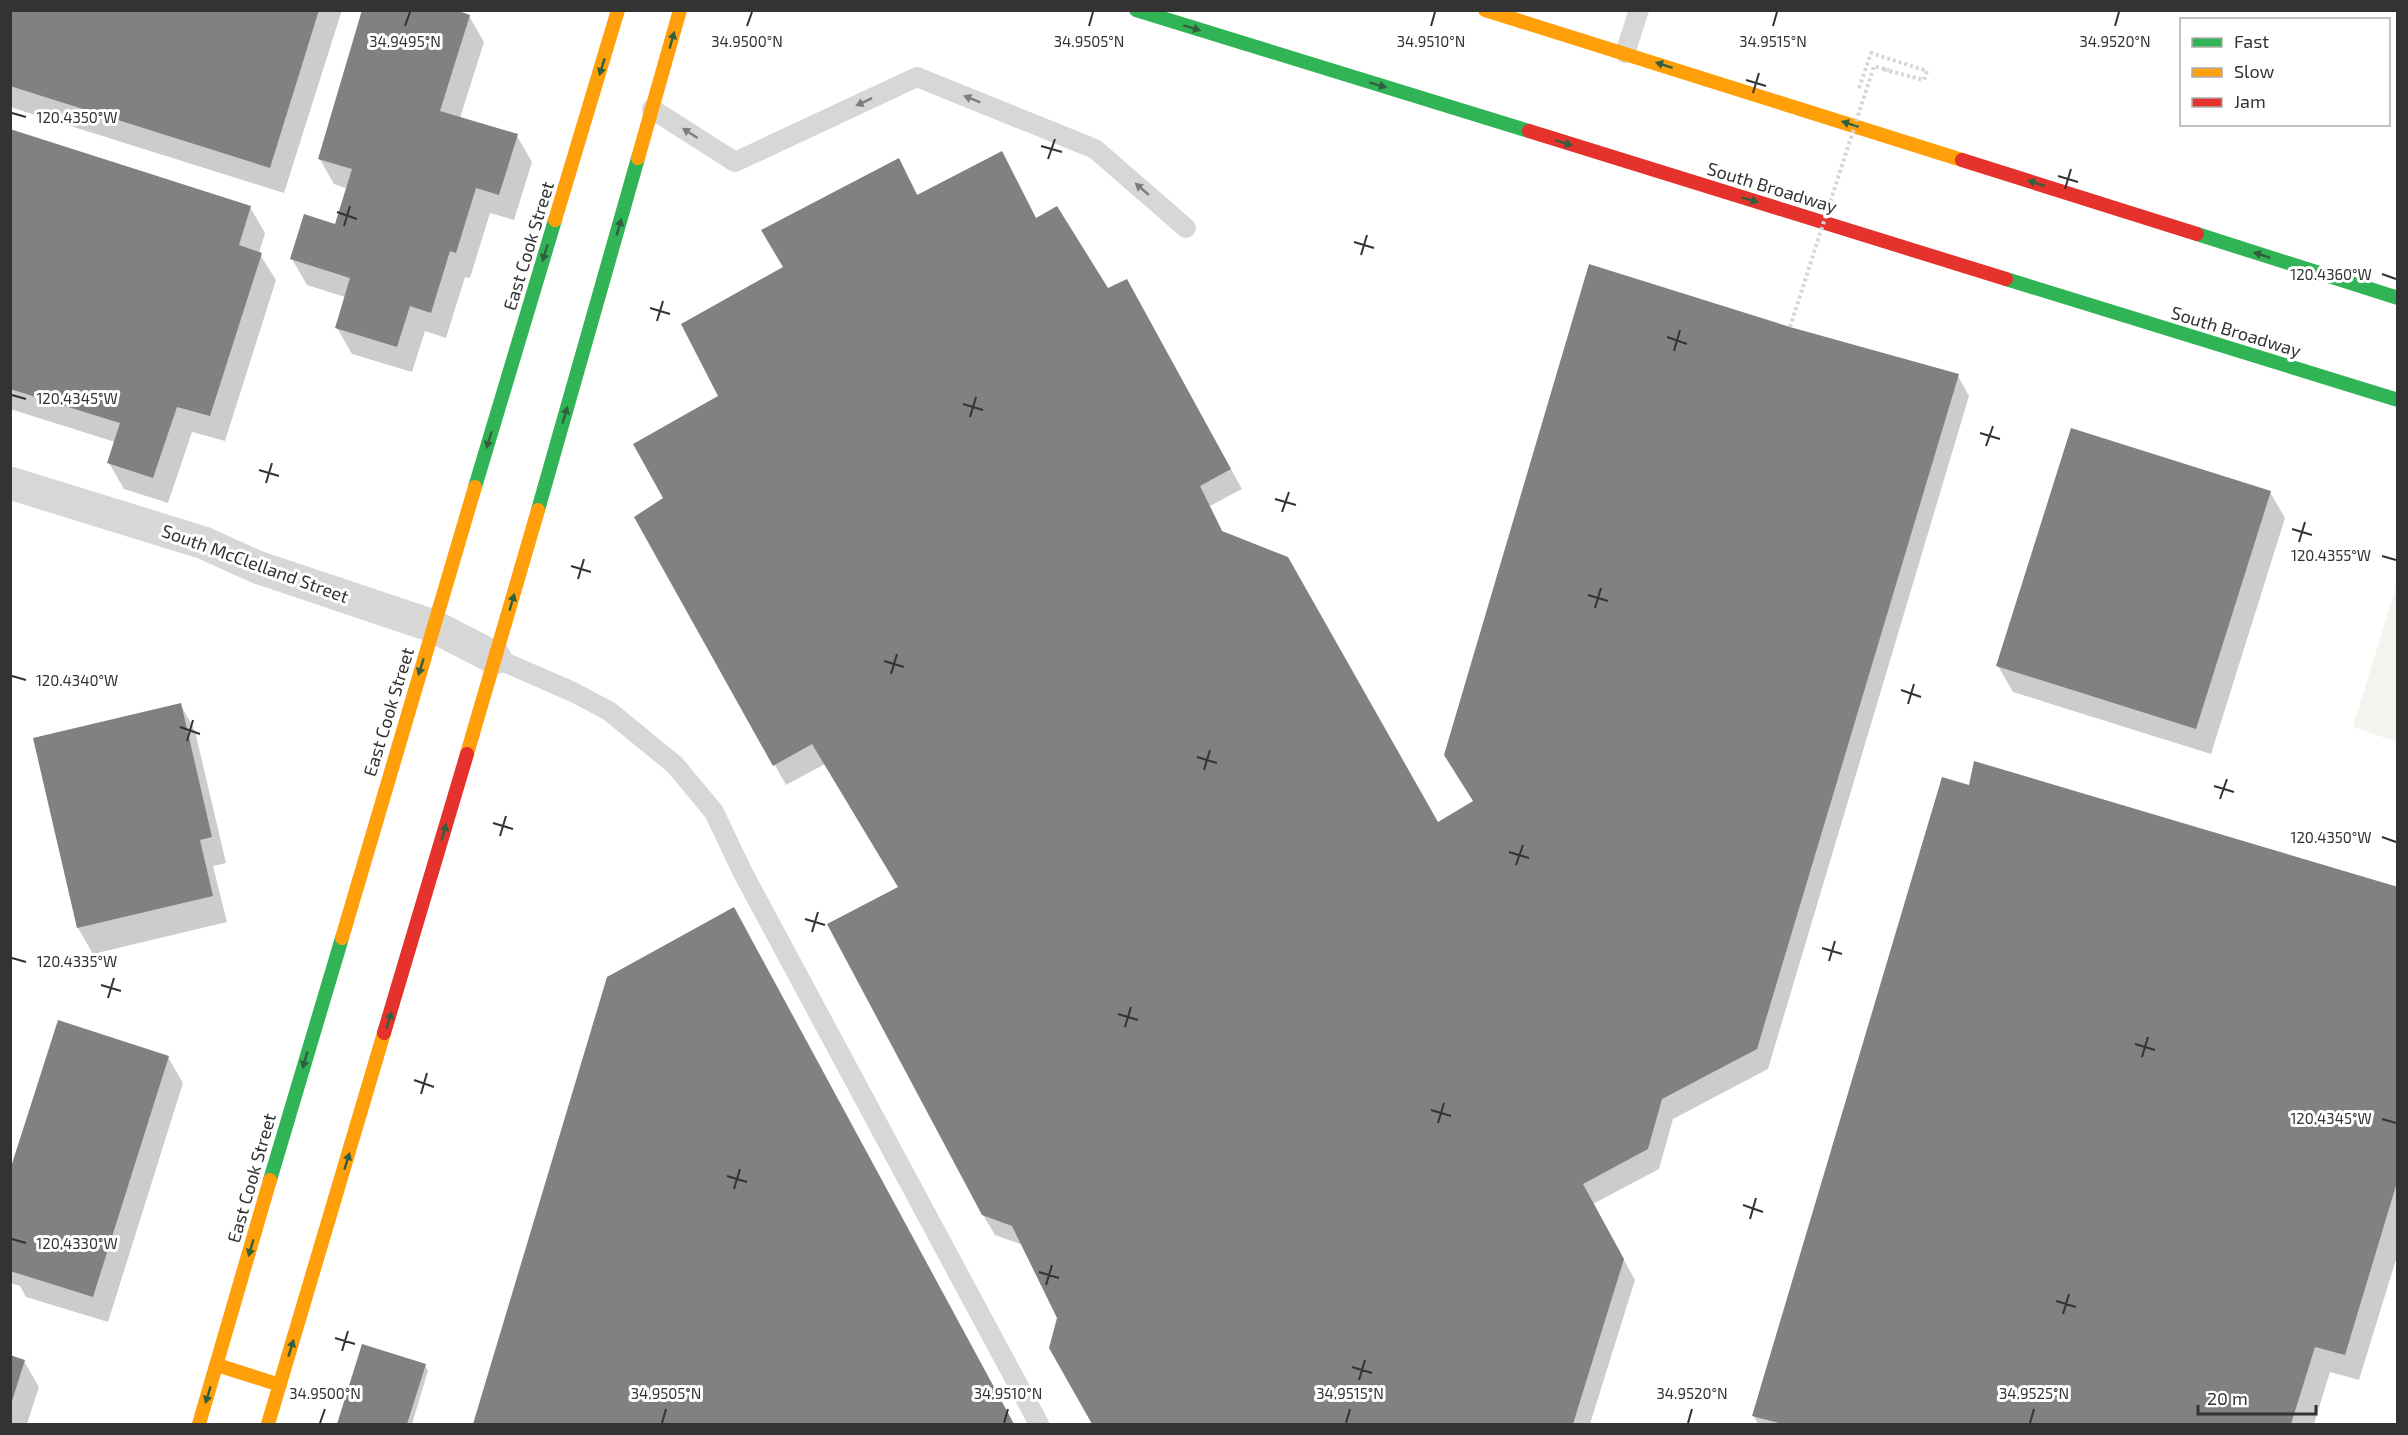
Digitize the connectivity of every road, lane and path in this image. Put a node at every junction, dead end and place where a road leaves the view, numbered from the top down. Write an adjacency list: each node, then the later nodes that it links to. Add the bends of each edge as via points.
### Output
1 (618, 10): 16 (street, East Cook Street, one-way to 16)
2 (680, 10): 10 (street, one-way to 2)
3 (1136, 10): 14 (street, South Broadway, one-way to 14)
4 (1485, 10): 6 (street)
5 (1639, 10): 6 (lane)
6 (1625, 53): 12 (street, one-way to 6)
7 (1882, 69): 8 (path); 9 (path, via 1924,80 1927,71 1871,53); 13 (path, bridge, via 1874,66)
8 (1889, 70)
9 (1859, 88)
10 (652, 109): 11 (lane, one-way to 10, via 1095,149 917,77 735,162); 17 (street, one-way to 10)
11 (1186, 228)
12 (2397, 297)
13 (1790, 327)
14 (2397, 400)
15 (10, 483): 16 (street, South McClelland Street, via 204,543 257,567)
16 (433, 626): 17 (street, South McClelland Street); 18 (street, East Cook Street, one-way to 18)
17 (495, 658): 19 (street, one-way to 17); 22 (lane, via 609,711 675,765 714,812)
18 (217, 1365): 19 (street); 20 (street, East Cook Street, one-way to 20)
19 (280, 1385): 21 (street)
20 (199, 1425)
21 (268, 1425)
22 (1039, 1425)

